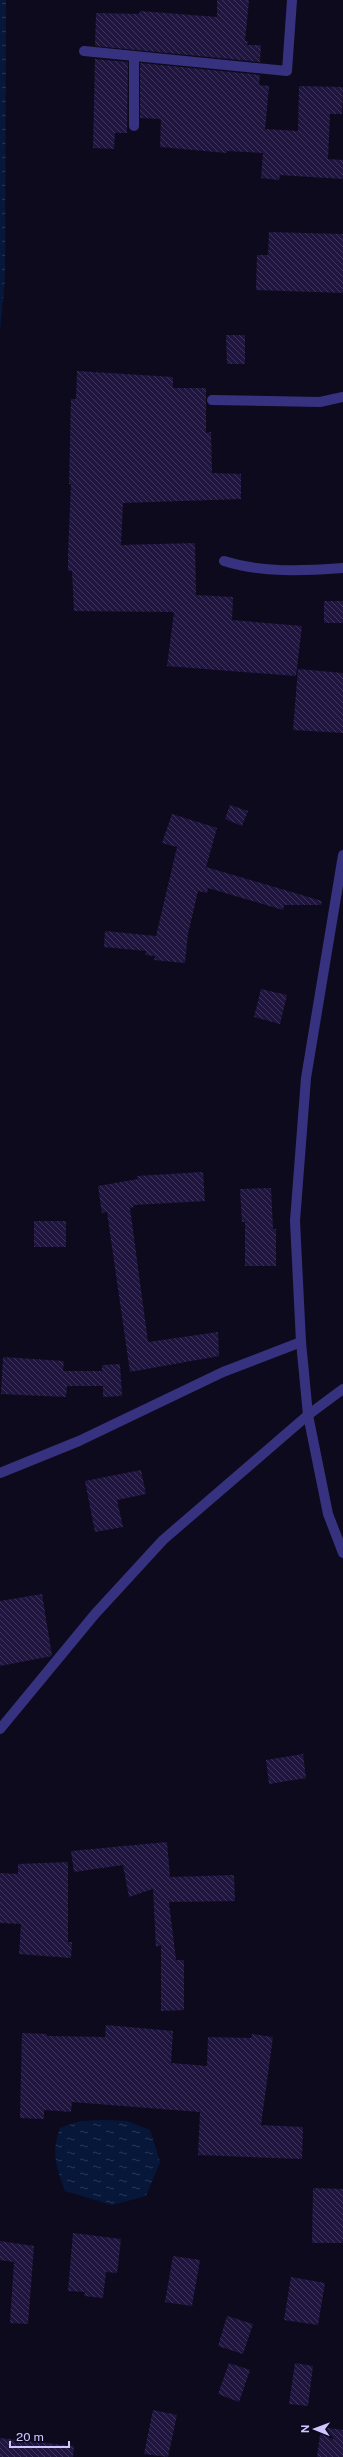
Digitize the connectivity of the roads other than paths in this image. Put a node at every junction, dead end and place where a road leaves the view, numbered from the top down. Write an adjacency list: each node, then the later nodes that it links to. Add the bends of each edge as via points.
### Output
1 (292, 0): 3 (street, via 287,71)
2 (84, 51): 3 (street)
3 (134, 56): 4 (street)
4 (134, 126)
5 (343, 397): 6 (street, via 320,402)
6 (212, 400)
7 (224, 561): 8 (street, via 242,566 302,572)
8 (343, 568)
9 (343, 855): 10 (street, via 306,1078 295,1221)
10 (301, 1342): 12 (street); 13 (street, via 223,1372 79,1441)
11 (343, 1389): 12 (street)
12 (308, 1416): 14 (street, via 328,1514); 15 (street, via 163,1540 95,1614)
13 (0, 1473)
14 (343, 1553)
15 (0, 1729)

